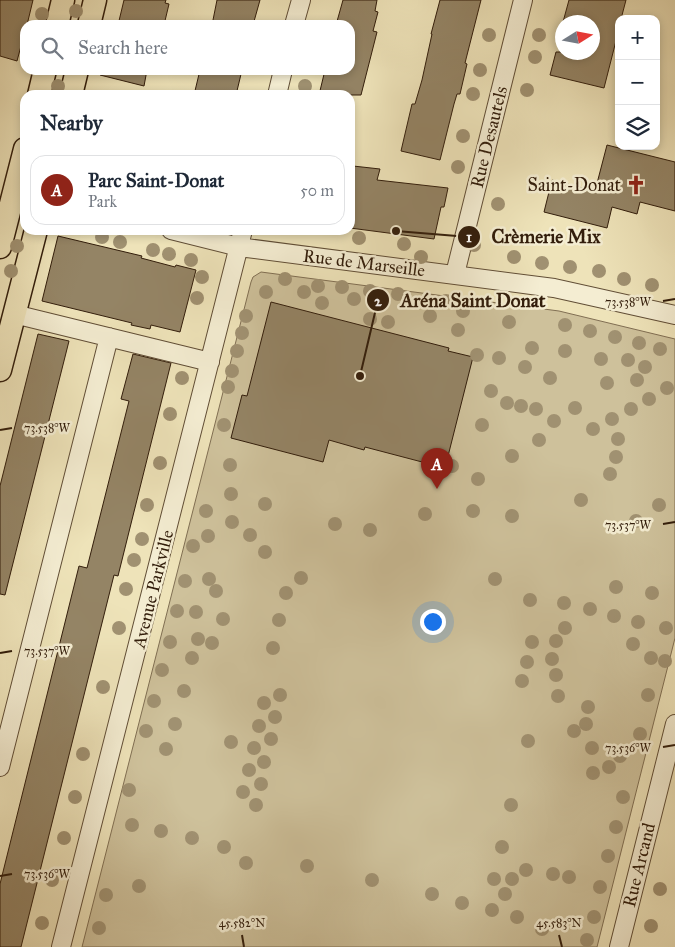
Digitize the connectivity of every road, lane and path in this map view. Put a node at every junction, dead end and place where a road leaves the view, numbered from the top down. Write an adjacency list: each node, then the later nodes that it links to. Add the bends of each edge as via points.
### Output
1 (63, 0): 5 (main road)
2 (95, 0): 6 (main road)
3 (301, 0): 7 (street)
4 (524, 0): 20 (street, Rue Desautels)
5 (58, 20)
6 (90, 20)
7 (295, 20)
8 (44, 75): 11 (main road)
9 (76, 75): 12 (main road)
10 (282, 75): 13 (street)
11 (40, 90)
12 (72, 90)
13 (278, 90)
14 (20, 166): 15 (main road)
15 (13, 190): 19 (main road)
16 (35, 235): 21 (main road)
17 (215, 235): 18 (street, Rue de Marseille)
18 (241, 238): 20 (street, Rue de Marseille); 24 (street, Avenue Parkville)
19 (0, 247)
20 (455, 274): 22 (street, Rue de Marseille, via 569,291)
21 (14, 314): 23 (street); 25 (main road)
22 (675, 315)
23 (109, 337): 24 (street); 27 (street)
24 (210, 362): 28 (street, Avenue Parkville)
25 (0, 370)
26 (675, 724): 29 (street, Rue Arcand)
27 (0, 767)
28 (60, 947)
29 (619, 947)

